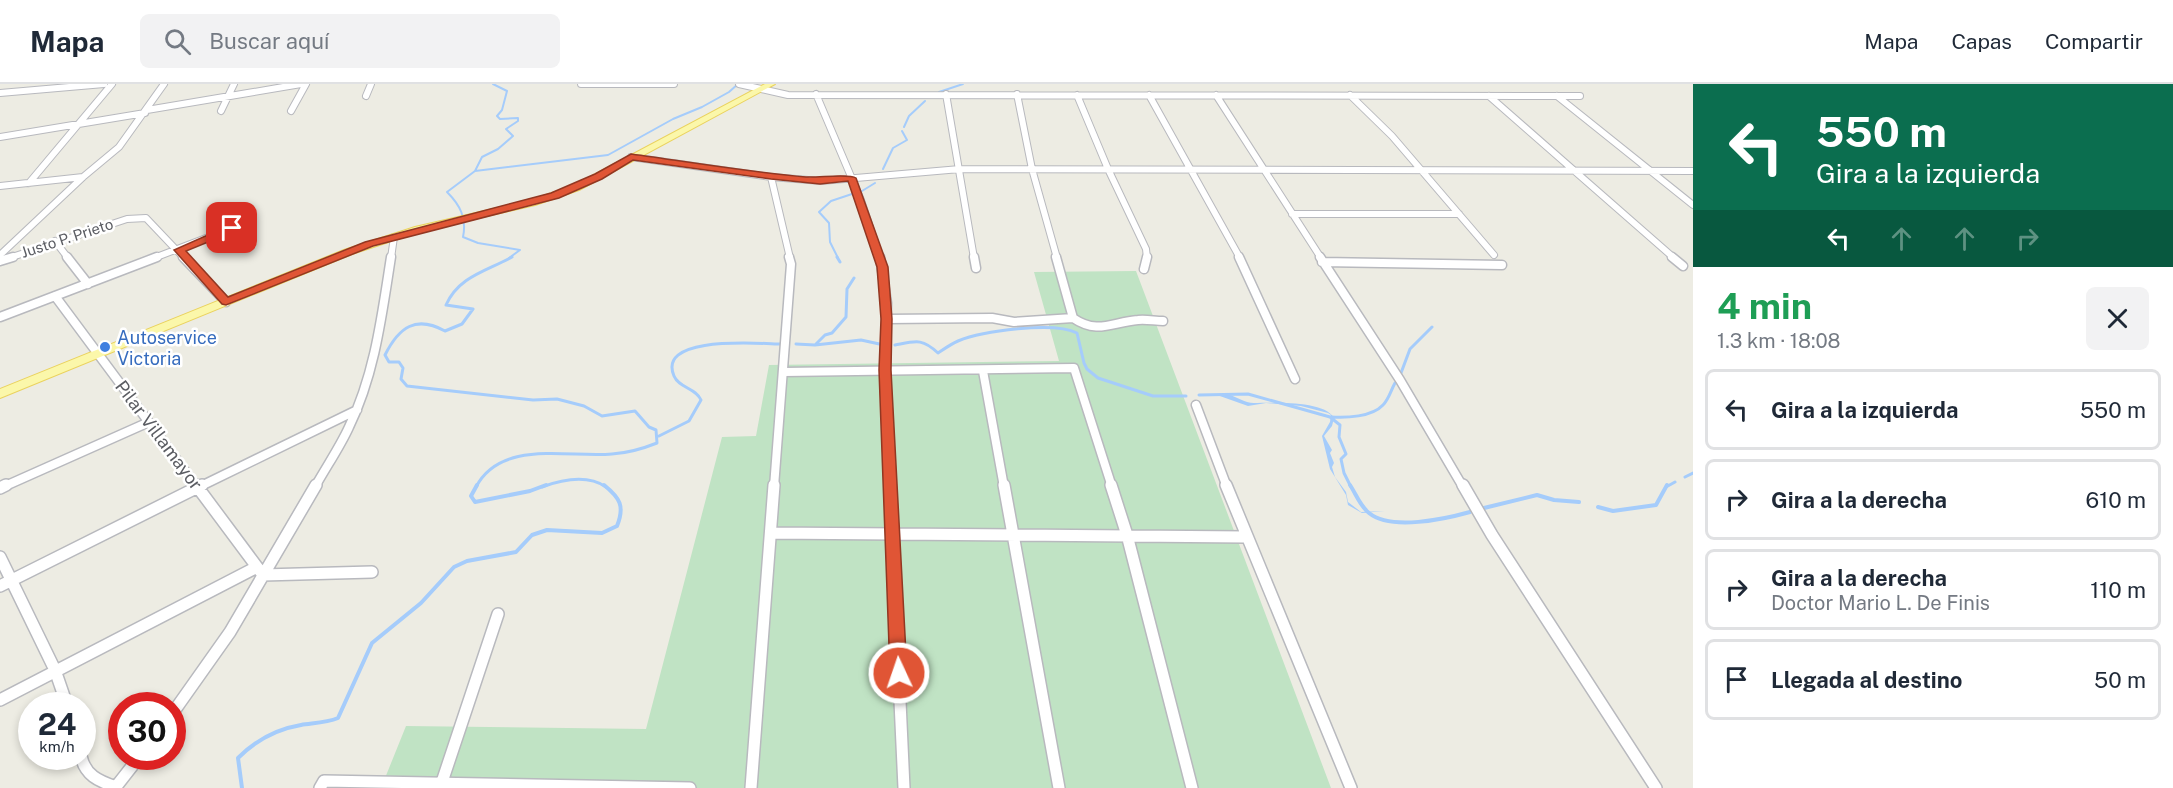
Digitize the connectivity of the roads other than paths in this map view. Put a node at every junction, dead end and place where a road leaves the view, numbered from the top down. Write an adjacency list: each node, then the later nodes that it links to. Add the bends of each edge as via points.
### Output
1 (104, 84): 13 (street)
2 (112, 84): 29 (street)
3 (164, 84): 26 (street)
4 (234, 84): 21 (street)
5 (301, 84): 21 (street)
6 (306, 84): 28 (street)
7 (371, 84): 22 (street)
8 (581, 84): 9 (street)
9 (674, 84)
10 (741, 84): 12 (street)
11 (771, 84): 12 (main road)
12 (760, 90): 14 (street); 31 (main road)
13 (0, 93)
14 (816, 94): 15 (street); 43 (street)
15 (946, 94): 16 (street); 32 (street)
16 (1017, 94): 18 (street); 33 (street)
17 (1216, 94): 19 (street); 20 (street); 36 (street)
18 (1077, 95): 19 (street); 34 (street)
19 (1149, 95): 35 (street)
20 (1350, 95): 23 (street); 40 (street)
21 (227, 96): 26 (street); 27 (street)
22 (366, 96)
23 (1489, 96): 24 (street); 37 (street)
24 (1556, 96): 25 (street); 38 (street)
25 (1580, 96)
26 (146, 111): 29 (street); 41 (street, via 119,147)
27 (221, 111)
28 (291, 111)
29 (82, 122): 30 (street); 44 (street)
30 (0, 136)
31 (631, 157): 42 (street); 50 (main road, via 598,177 555,195)
32 (960, 169): 33 (street); 43 (street); 59 (street)
33 (1032, 169): 34 (street); 65 (street)
34 (1108, 169): 35 (street); 60 (street, via 1146,249)
35 (1189, 169): 36 (street); 72 (street, via 1247,270)
36 (1263, 170): 40 (street); 48 (street)
37 (1575, 171): 38 (street); 40 (street); 58 (street)
38 (1650, 171): 39 (street); 46 (street)
39 (1693, 171)
40 (1423, 172): 49 (street)
41 (83, 177): 44 (street); 53 (street)
42 (771, 177): 43 (street, via 820,181); 71 (street, via 791,264)
43 (851, 178): 66 (street, via 883,267)
44 (29, 183): 45 (street)
45 (0, 186)
46 (1693, 205)
47 (244, 214): 52 (street, via 232,228)
48 (1292, 214): 49 (street); 56 (street)
49 (1459, 214): 54 (street)
50 (394, 237): 63 (main road, via 330,258); 75 (street, via 382,319)
51 (55, 241): 52 (street, Justo P. Prieto, via 135,217 147,218); 55 (street, Justo P. Prieto); 61 (street)
52 (179, 250): 61 (street); 63 (street)
53 (0, 255)
54 (1494, 255)
55 (0, 261)
56 (1322, 262): 57 (street); 106 (street, via 1400,380 1492,536)
57 (1502, 265)
58 (1683, 266)
59 (976, 268)
60 (1144, 269)
61 (88, 284): 62 (street)
62 (55, 296): 64 (street); 68 (street, Pilar Villamayor)
63 (226, 302): 68 (main road)
64 (0, 317)
65 (1072, 318): 66 (street, via 1014,322 992,318); 67 (street, via 1085,326 1109,327 1138,320)
66 (886, 319): 69 (street)
67 (1163, 321)
68 (98, 354): 73 (main road); 76 (street, Pilar Villamayor)
69 (885, 370): 70 (street); 71 (street); 80 (street)
70 (983, 371): 81 (street, via 1074,368); 82 (street)
71 (784, 372): 79 (street)
72 (1294, 379)
73 (0, 394)
74 (1196, 405): 83 (street)
75 (357, 410): 77 (street); 85 (street)
76 (149, 422): 77 (street, Pilar Villamayor); 78 (street)
77 (199, 487): 85 (street, Pilar Villamayor); 87 (street)
78 (0, 488)
79 (771, 532): 80 (street); 101 (street)
80 (892, 535): 82 (street); 102 (street)
81 (1126, 535): 82 (street); 83 (street); 104 (street)
82 (1014, 536): 103 (street)
83 (1246, 537): 105 (street)
84 (0, 557): 87 (street)
85 (260, 571): 86 (street); 90 (street); 92 (street, via 230,632)
86 (372, 572)
87 (11, 580): 88 (street); 90 (street)
88 (0, 586)
89 (498, 614): 96 (street)
90 (55, 670): 91 (street); 93 (street)
91 (63, 692)
92 (186, 694)
93 (0, 700)
94 (86, 770): 97 (street, via 94,779)
95 (129, 770): 97 (street)
96 (441, 786): 98 (street); 99 (street, via 324,781)
97 (116, 787)
98 (604, 787): 100 (street)
99 (320, 788)
100 (690, 788)
101 (751, 788)
102 (904, 788)
103 (1059, 788)
104 (1192, 788)
105 (1351, 788)
106 (1656, 788)

